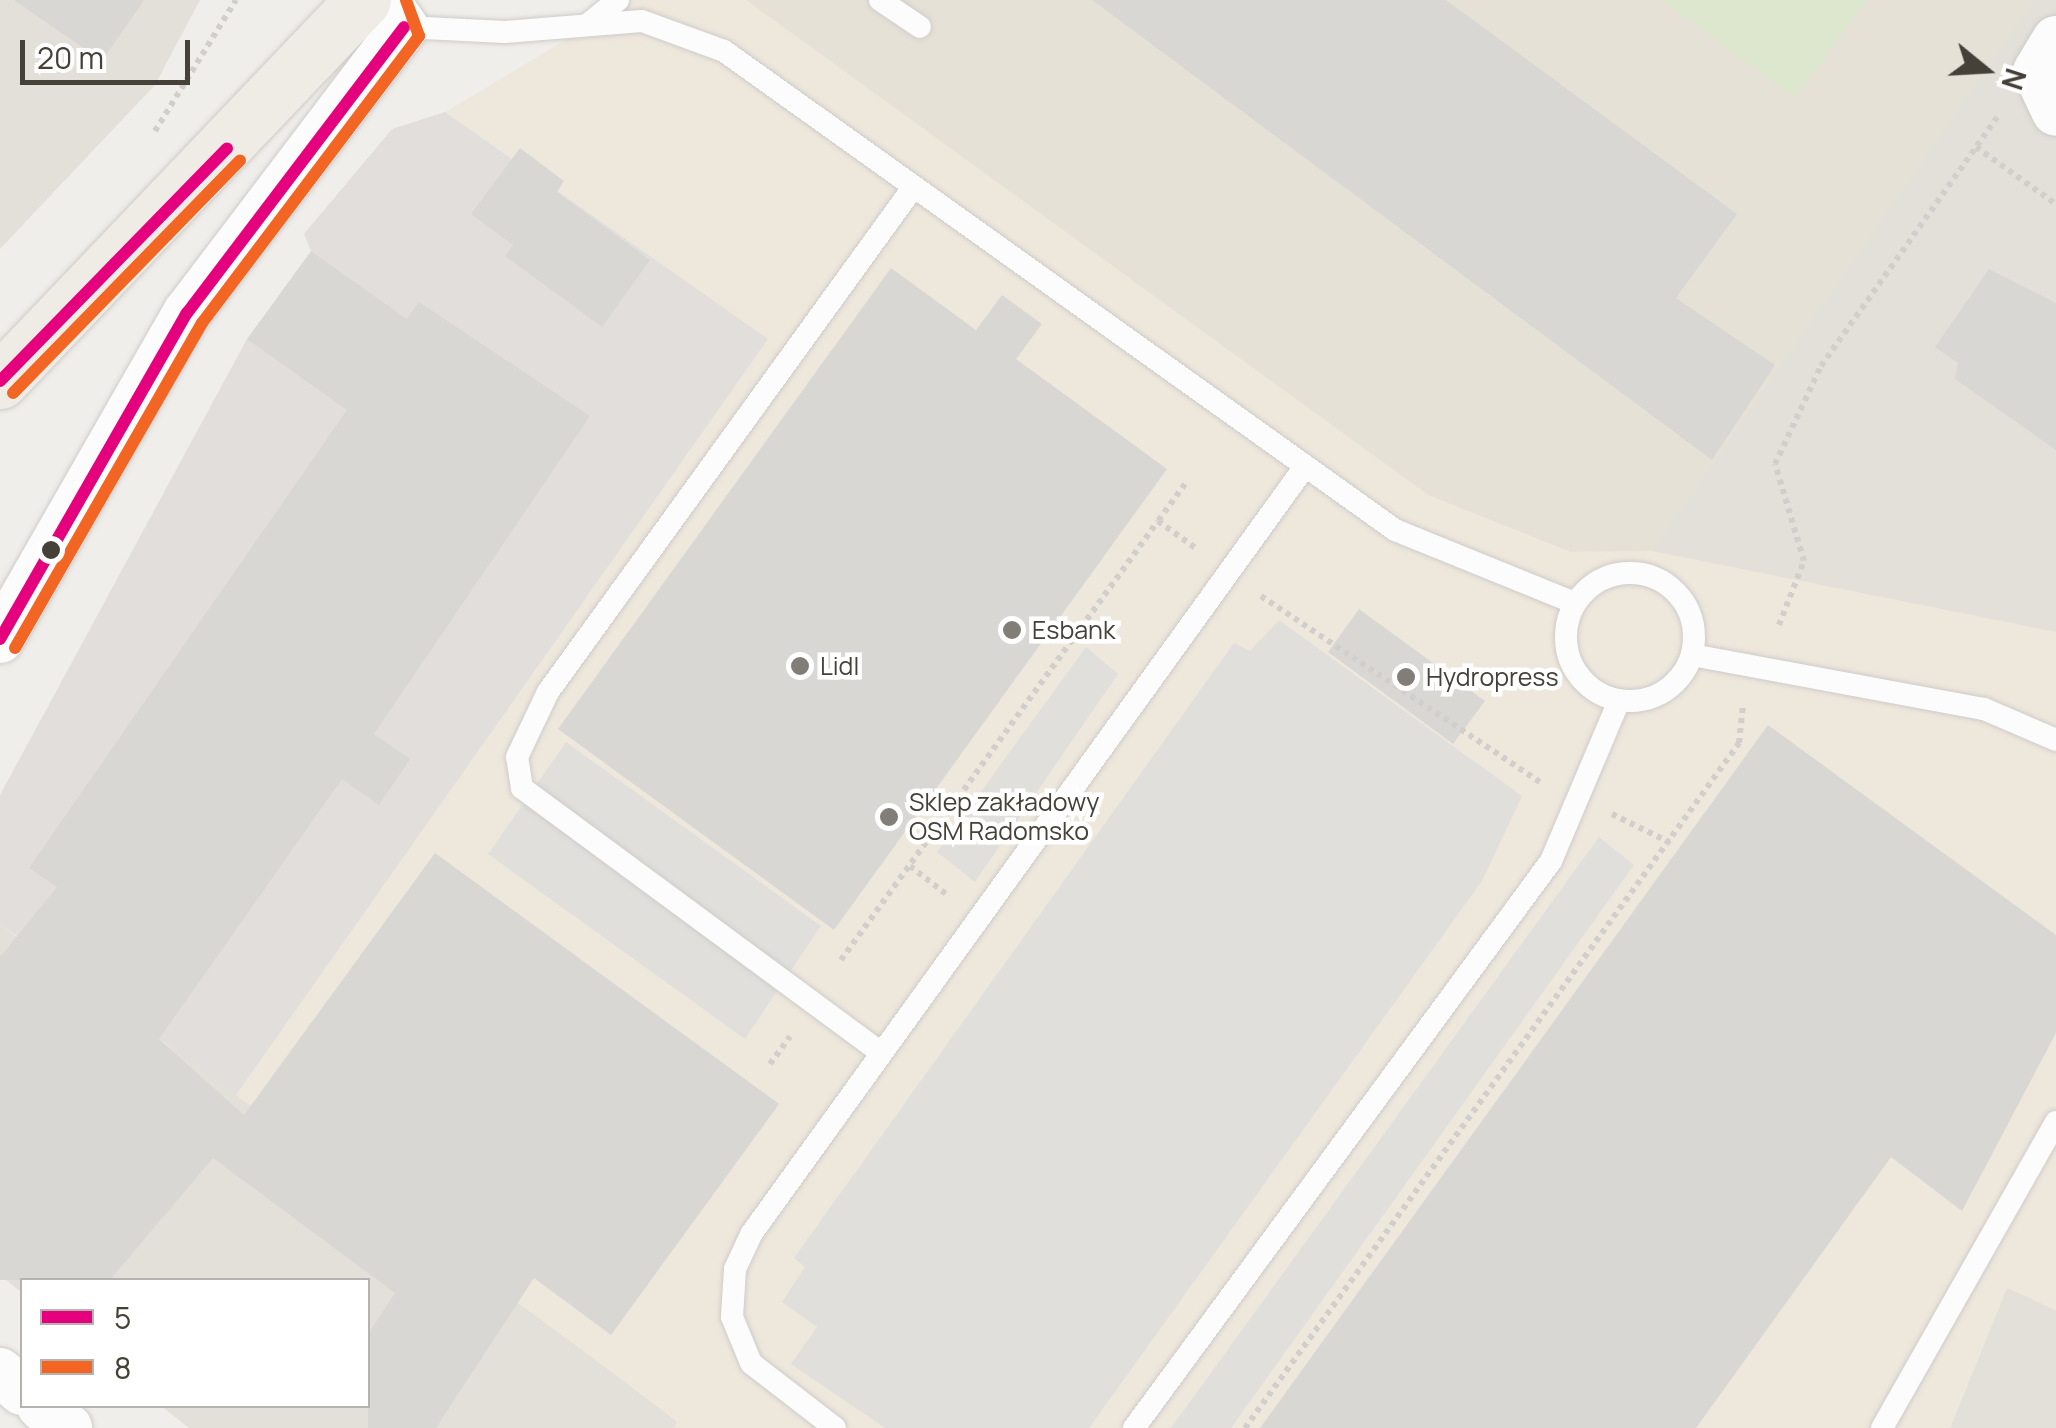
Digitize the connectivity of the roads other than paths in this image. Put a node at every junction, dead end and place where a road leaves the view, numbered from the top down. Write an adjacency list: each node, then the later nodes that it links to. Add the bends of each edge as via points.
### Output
1 (618, 0): 4 (lane)
2 (880, 0): 5 (lane)
3 (384, 9): 4 (lane); 9 (main road); 12 (street, via 187,313)
4 (587, 25): 8 (lane, via 642,21 724,51)
5 (920, 27)
6 (2056, 40): 7 (street, via 2037,72)
7 (2050, 106)
8 (912, 188): 10 (lane); 16 (lane, via 548,692 517,757 522,788)
9 (0, 381)
10 (1304, 468): 11 (lane, via 1395,530); 16 (lane)
11 (1575, 603): 13 (lane, via 1626,571 1657,578 1682,596 1694,625); 14 (lane, via 1565,633 1571,664 1590,688)
12 (0, 639)
13 (1692, 656): 14 (lane, via 1676,682 1649,699); 15 (lane, via 1984,709)
14 (1619, 701): 23 (lane, via 1542,874)
15 (2056, 740)
16 (880, 1052): 22 (lane, via 735,1269 732,1318 751,1362)
17 (2056, 1122): 24 (lane)
18 (0, 1372): 19 (street)
19 (20, 1389)
20 (43, 1408): 21 (street)
21 (68, 1428)
22 (835, 1428)
23 (1134, 1428)
24 (1882, 1428)

